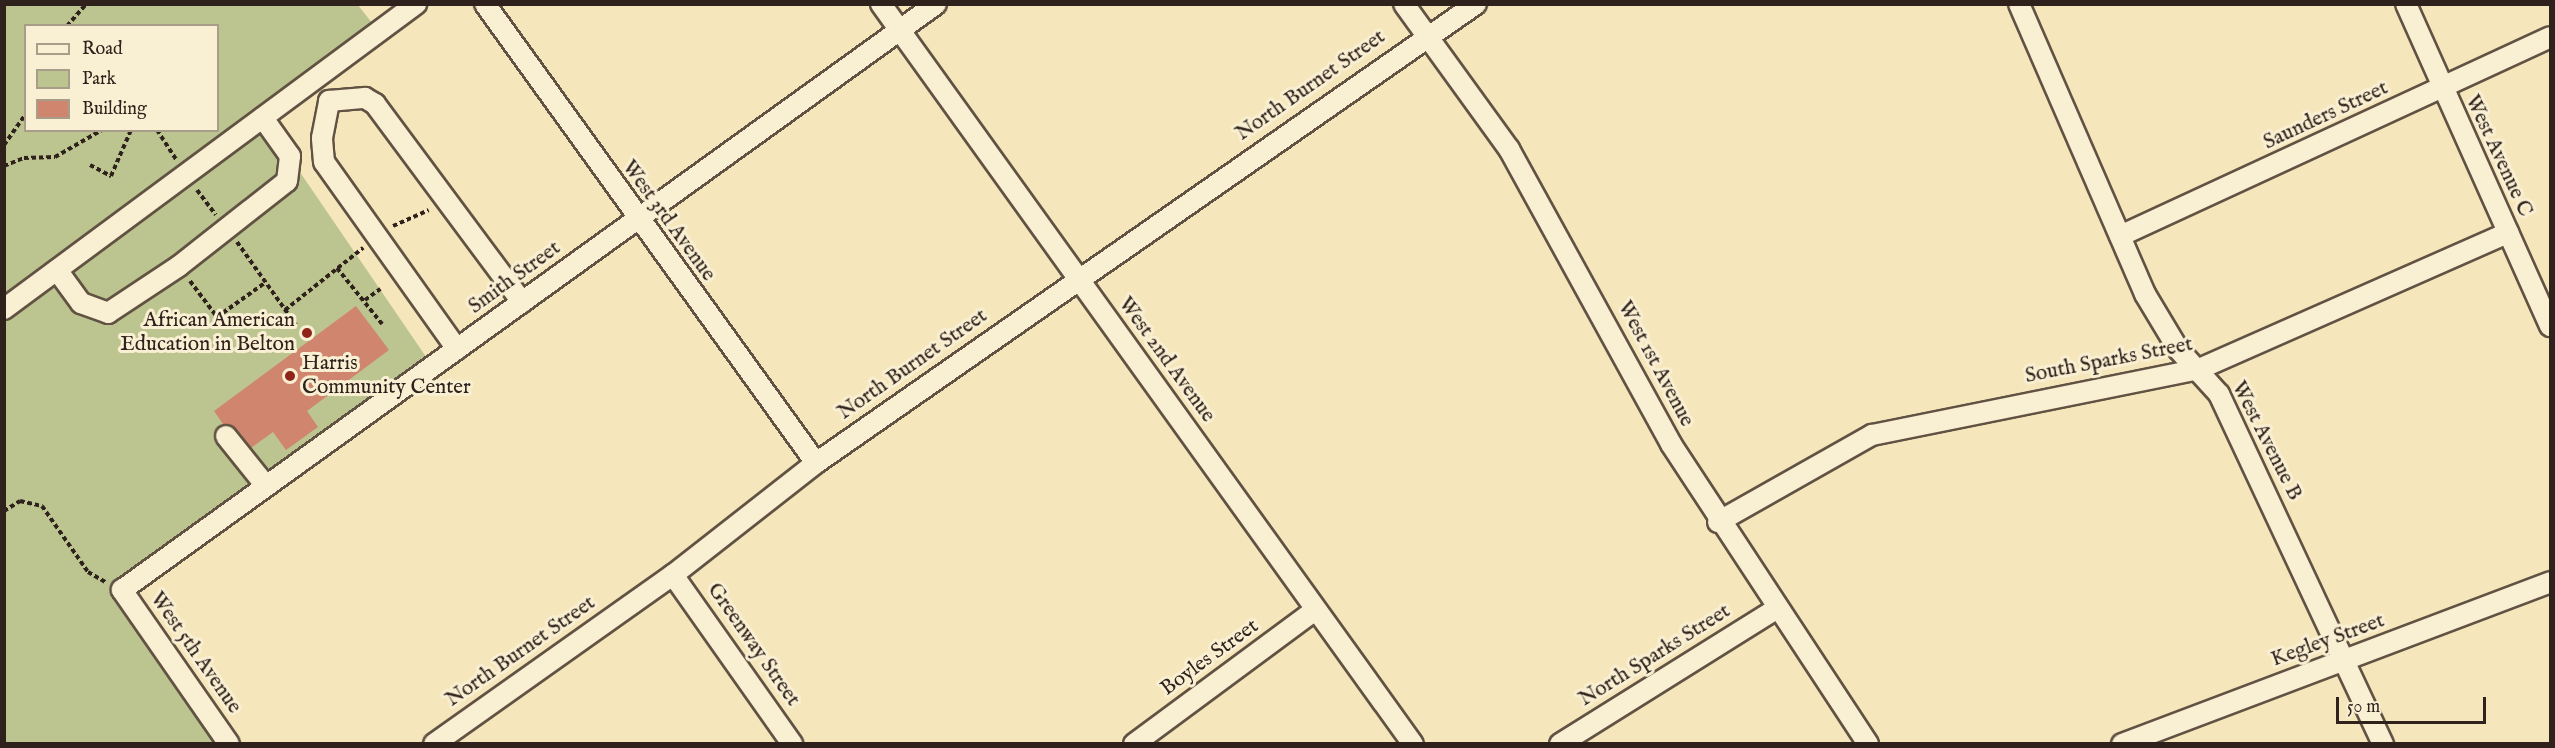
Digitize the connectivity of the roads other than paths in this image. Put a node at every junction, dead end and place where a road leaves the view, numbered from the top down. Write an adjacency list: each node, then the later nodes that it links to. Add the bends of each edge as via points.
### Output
1 (416, 4): 12 (street)
2 (485, 4): 16 (street, West 3rd Avenue)
3 (880, 4): 9 (street, West 2nd Avenue)
4 (936, 4): 9 (street, Smith Street)
5 (1404, 4): 10 (street, West 1st Avenue)
6 (1476, 4): 10 (street, North Burnet Street)
7 (2019, 4): 18 (street, West Avenue B)
8 (2406, 4): 13 (street, West Avenue C)
9 (899, 31): 16 (street, Smith Street); 20 (street, West 2nd Avenue)
10 (1427, 34): 20 (street, North Burnet Street); 29 (street, West 1st Avenue, via 1538,197)
11 (2550, 38): 13 (street, Saunders Street)
12 (314, 80): 14 (street); 15 (street)
13 (2441, 89): 17 (street, West Avenue C); 18 (street, Saunders Street)
14 (329, 101): 21 (street, via 357,98 375,104); 24 (street, via 322,138 324,162)
15 (263, 118): 19 (street); 19 (street, via 290,156 287,181 179,266 108,313 81,303)
16 (637, 220): 21 (street, Smith Street); 27 (street, West 3rd Avenue)
17 (2508, 233): 23 (street, West Avenue C); 25 (street, South Sparks Street)
18 (2120, 236): 25 (street, West Avenue B, via 2156,316)
19 (57, 270): 22 (street)
20 (1078, 278): 27 (street, North Burnet Street); 34 (street, West 2nd Avenue)
21 (522, 302): 24 (street, Smith Street)
22 (4, 309)
23 (2550, 326)
24 (457, 349): 28 (street, Smith Street)
25 (2199, 369): 29 (street, South Sparks Street, via 1872,435); 35 (street, West Avenue B, via 2219,394)
26 (226, 436): 28 (street)
27 (816, 463): 30 (street, North Burnet Street)
28 (266, 486): 32 (street, Smith Street)
29 (1718, 522): 33 (street, West 1st Avenue)
30 (674, 575): 37 (street, North Burnet Street); 38 (street, Greenway Street)
31 (2550, 582): 35 (street, Kegley Street)
32 (122, 590): 36 (street, West 5th Avenue)
33 (1776, 609): 41 (street, North Sparks Street); 42 (street, West 1st Avenue)
34 (1316, 610): 39 (street, Boyles Street); 40 (street, West 2nd Avenue)
35 (2348, 660): 43 (street, Kegley Street); 44 (street, West Avenue B)
36 (229, 744)
37 (434, 744)
38 (792, 744)
39 (1134, 744)
40 (1413, 744)
41 (1560, 744)
42 (1868, 744)
43 (2122, 744)
44 (2383, 744)

